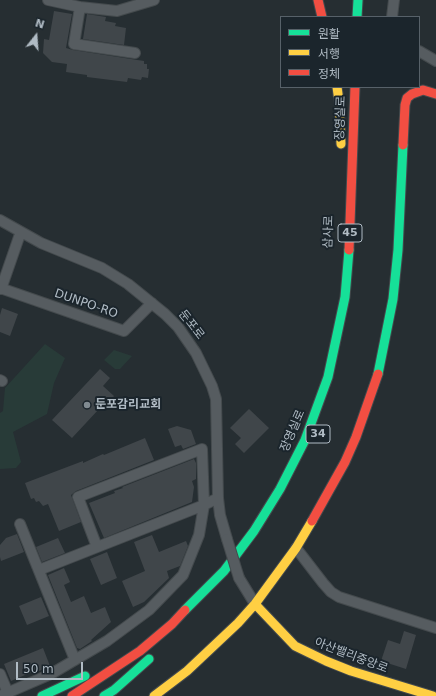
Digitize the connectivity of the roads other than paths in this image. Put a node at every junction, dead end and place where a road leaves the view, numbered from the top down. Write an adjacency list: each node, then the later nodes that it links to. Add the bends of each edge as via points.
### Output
1 (48, 0): 6 (street)
2 (154, 0): 6 (street, via 117,10)
3 (318, 0): 7 (main road)
4 (358, 0): 8 (main road)
5 (394, 0): 9 (street)
6 (80, 7): 11 (street, via 74,44)
7 (322, 16)
8 (357, 16)
9 (392, 16)
10 (420, 52): 12 (street)
11 (134, 53)
12 (436, 61)
13 (337, 88): 16 (main road)
14 (354, 88): 24 (main road, 장영실로 / 45, via 349,253 345,297)
15 (436, 94): 29 (main road, via 423,90 407,98 405,105 394,299 380,369 345,462)
16 (342, 155)
17 (342, 171): 20 (main road, 삼사로)
18 (0, 220): 23 (street, 둔포로, via 41,243 102,268)
19 (19, 237): 21 (street, DUNPO-RO)
20 (337, 278)
21 (1, 289): 23 (street, DUNPO-RO, via 124,331)
22 (335, 301): 24 (main road, 34)
23 (152, 303): 25 (street, 둔포로, via 178,327 196,353 212,386 216,399)
24 (328, 377): 34 (main road, 장영실로 / 34, via 305,440 280,489 254,531 224,571)
25 (218, 498): 26 (street); 32 (street, 둔포로, bridge)
26 (204, 505): 28 (street); 28 (street, via 202,449 78,497); 36 (street, via 199,535 183,575 149,610 107,641)
27 (20, 524): 31 (street)
28 (97, 547): 31 (street)
29 (296, 548): 33 (main road); 35 (street, via 331,592)
30 (244, 562): 32 (main road)
31 (38, 570): 36 (street)
32 (235, 578): 33 (street, 둔포로)
33 (254, 604): 43 (main road, via 187,671); 44 (main road, 아산밸리중앙로, via 295,646 352,671)
34 (172, 624): 39 (main road, via 98,669); 40 (main road, 장영실로 / 34, via 140,651)
35 (436, 628)
36 (75, 660): 38 (street, via 51,674)
37 (0, 674): 38 (street)
38 (4, 694)
39 (42, 696)
40 (72, 696)
41 (92, 696): 42 (main road, via 152,657)
42 (104, 696)
43 (154, 696)
44 (433, 696)

